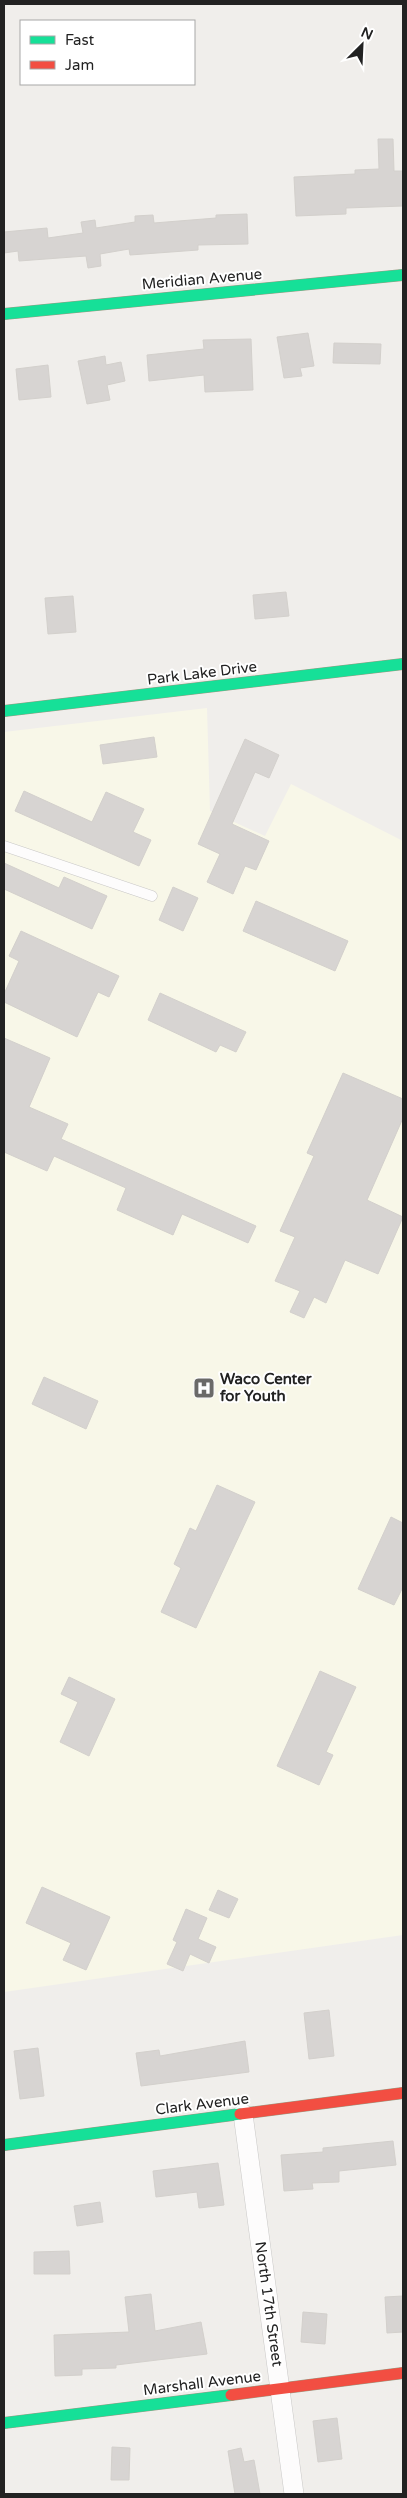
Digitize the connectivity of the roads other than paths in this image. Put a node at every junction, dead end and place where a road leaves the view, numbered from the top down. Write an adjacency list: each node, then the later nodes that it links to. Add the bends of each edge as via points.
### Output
1 (403, 275): 2 (street, Meridian Avenue)
2 (4, 314)
3 (403, 664): 4 (street, Park Lake Drive)
4 (4, 711)
5 (4, 846): 6 (lane)
6 (152, 896)
7 (403, 2093): 8 (street, Clark Avenue)
8 (242, 2114): 9 (street, Clark Avenue); 11 (street, North 17th Street)
9 (4, 2145)
10 (403, 2373): 11 (street, Marshall Avenue)
11 (280, 2389): 12 (street, Marshall Avenue); 13 (street, North 17th Street)
12 (4, 2423)
13 (294, 2494)

